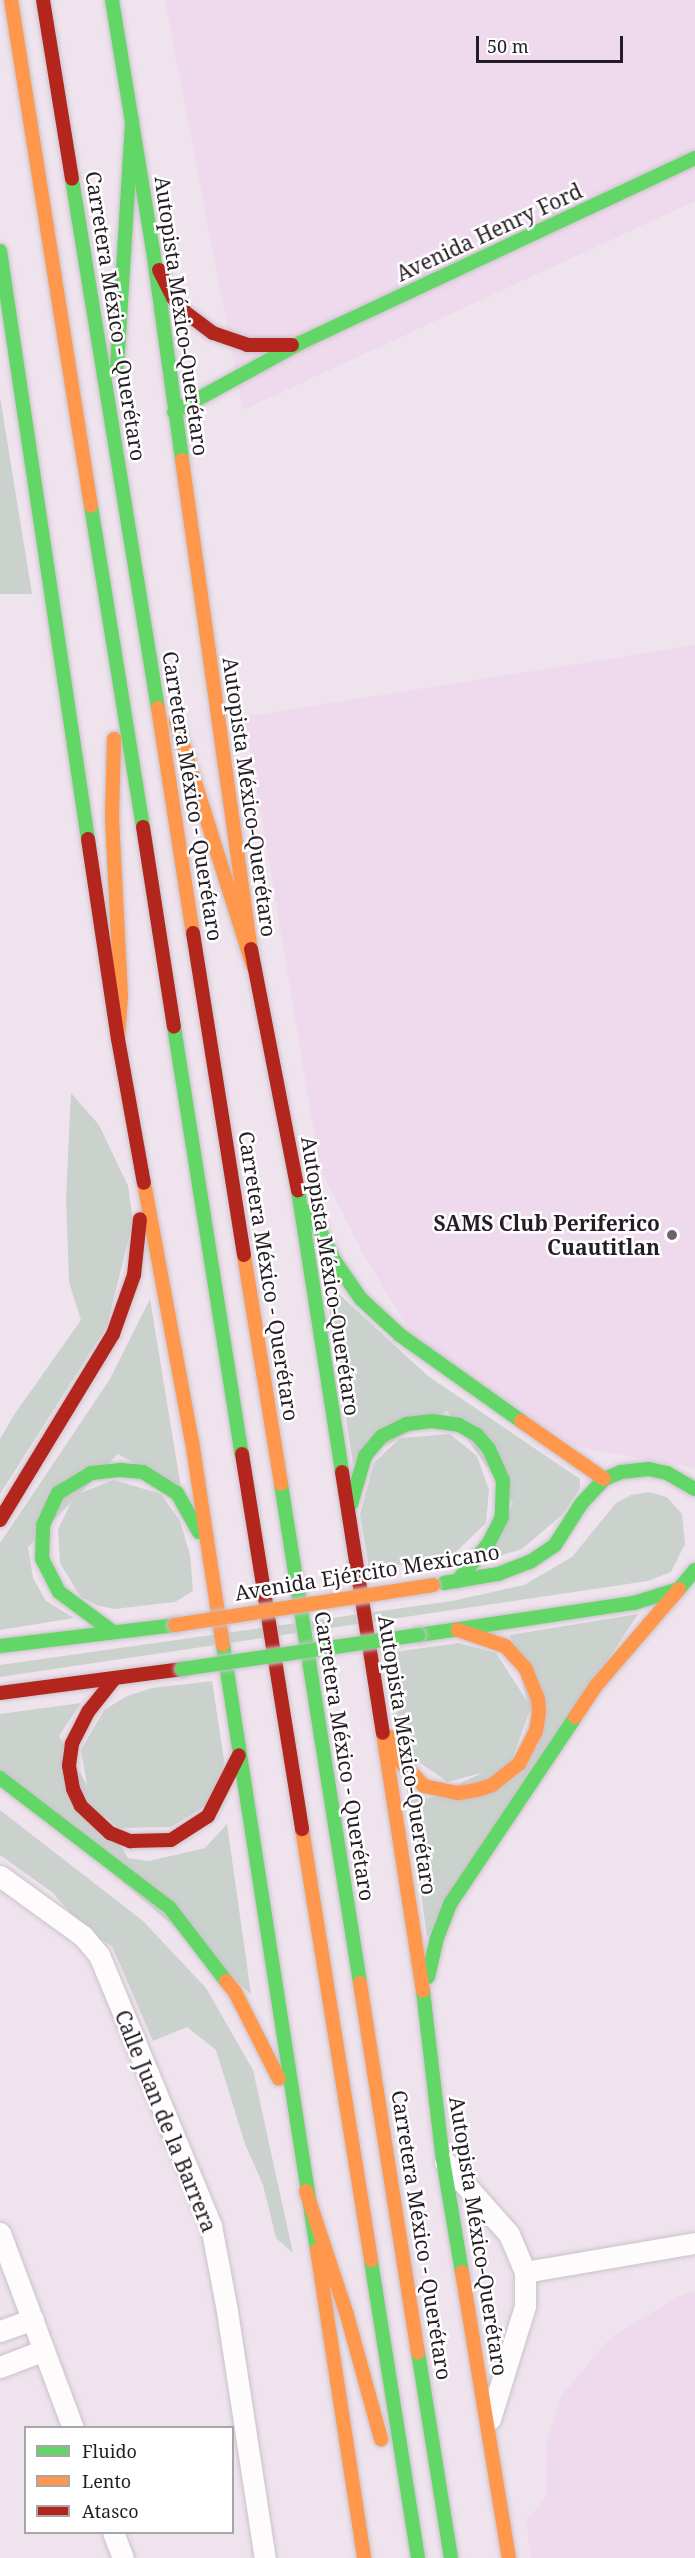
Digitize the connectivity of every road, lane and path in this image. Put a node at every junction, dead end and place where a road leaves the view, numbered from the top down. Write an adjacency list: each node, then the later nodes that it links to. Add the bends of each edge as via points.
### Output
1 (11, 0): 12 (main road)
2 (43, 0): 10 (main road, Carretera México - Querétaro)
3 (112, 0): 4 (main road, Autopista México-Querétaro)
4 (132, 120): 6 (main road, Autopista México-Querétaro); 10 (main road)
5 (695, 158): 8 (main road, Avenida Henry Ford)
6 (153, 250): 8 (main road, Avenida Henry Ford, via 173,298 191,318 213,333 256,346); 9 (main road, Autopista México-Querétaro)
7 (0, 251): 14 (main road)
8 (300, 343): 9 (main road, Avenida Henry Ford)
9 (174, 412): 13 (main road, Autopista México-Querétaro)
10 (113, 426): 11 (main road, Carretera México - Querétaro)
11 (149, 653): 13 (main road, via 180,731); 55 (main road, Carretera México - Querétaro)
12 (117, 662): 14 (main road, via 112,818 121,995); 54 (main road)
13 (253, 966): 16 (main road, Autopista México-Querétaro)
14 (118, 1039): 15 (main road)
15 (138, 1148): 20 (main road, via 141,1222 134,1275 113,1334); 21 (main road, via 192,1441)
16 (295, 1174): 17 (main road, via 334,1260 362,1299 399,1335); 19 (main road, Autopista México-Querétaro)
17 (604, 1479): 18 (main road, via 649,1468); 23 (main road, Avenida Ejército Mexicano, via 555,1545 530,1563 498,1574)
18 (694, 1486)
19 (349, 1514): 23 (main road, via 365,1456 382,1436 406,1424 432,1421 459,1425 477,1435 489,1449 503,1480 502,1517 489,1543); 30 (main road, Autopista México-Querétaro)
20 (0, 1520)
21 (207, 1546): 26 (main road, via 177,1493 143,1472 92,1473 58,1493 43,1525 42,1559 59,1592); 31 (main road)
22 (695, 1570): 24 (main road)
23 (457, 1581): 26 (main road, Avenida Ejército Mexicano, bridge)
24 (679, 1589): 25 (main road, via 634,1603); 34 (main road, via 595,1687 450,1904 437,1938)
25 (458, 1630): 28 (main road, bridge); 30 (main road, via 505,1646 526,1669 538,1699 538,1712 536,1731 519,1764 492,1785 477,1791 458,1793 424,1786 399,1760)
26 (113, 1632): 27 (main road, Avenida Ejército Mexicano)
27 (0, 1646)
28 (115, 1678): 29 (main road); 31 (main road, via 77,1733 69,1766 81,1806 110,1833 130,1841 171,1840 208,1816)
29 (0, 1693)
30 (377, 1697): 34 (main road, Autopista México-Querétaro)
31 (239, 1755): 35 (main road)
32 (0, 1778): 35 (main road, via 170,1908 235,1992)
33 (0, 1876): 51 (street, Calle Juan de la Barrera, via 83,1936 99,1955 211,2226)
34 (424, 1994): 36 (main road, Autopista México-Querétaro)
35 (293, 2106): 37 (main road)
36 (443, 2160): 40 (street, via 509,2234); 46 (main road, Autopista México-Querétaro)
37 (306, 2191): 47 (main road, via 347,2315); 52 (main road)
38 (0, 2233): 41 (street)
39 (695, 2243): 40 (street)
40 (525, 2272): 46 (street, via 525,2306)
41 (33, 2319): 42 (street); 43 (street)
42 (0, 2331)
43 (44, 2350): 44 (street); 45 (street)
44 (0, 2367)
45 (73, 2426)
46 (487, 2428): 56 (main road, Autopista México-Querétaro)
47 (385, 2454)
48 (391, 2477): 53 (main road)
49 (114, 2534): 50 (street)
50 (123, 2558)
51 (265, 2558)
52 (363, 2558)
53 (413, 2558)
54 (418, 2558)
55 (452, 2558)
56 (508, 2558)

